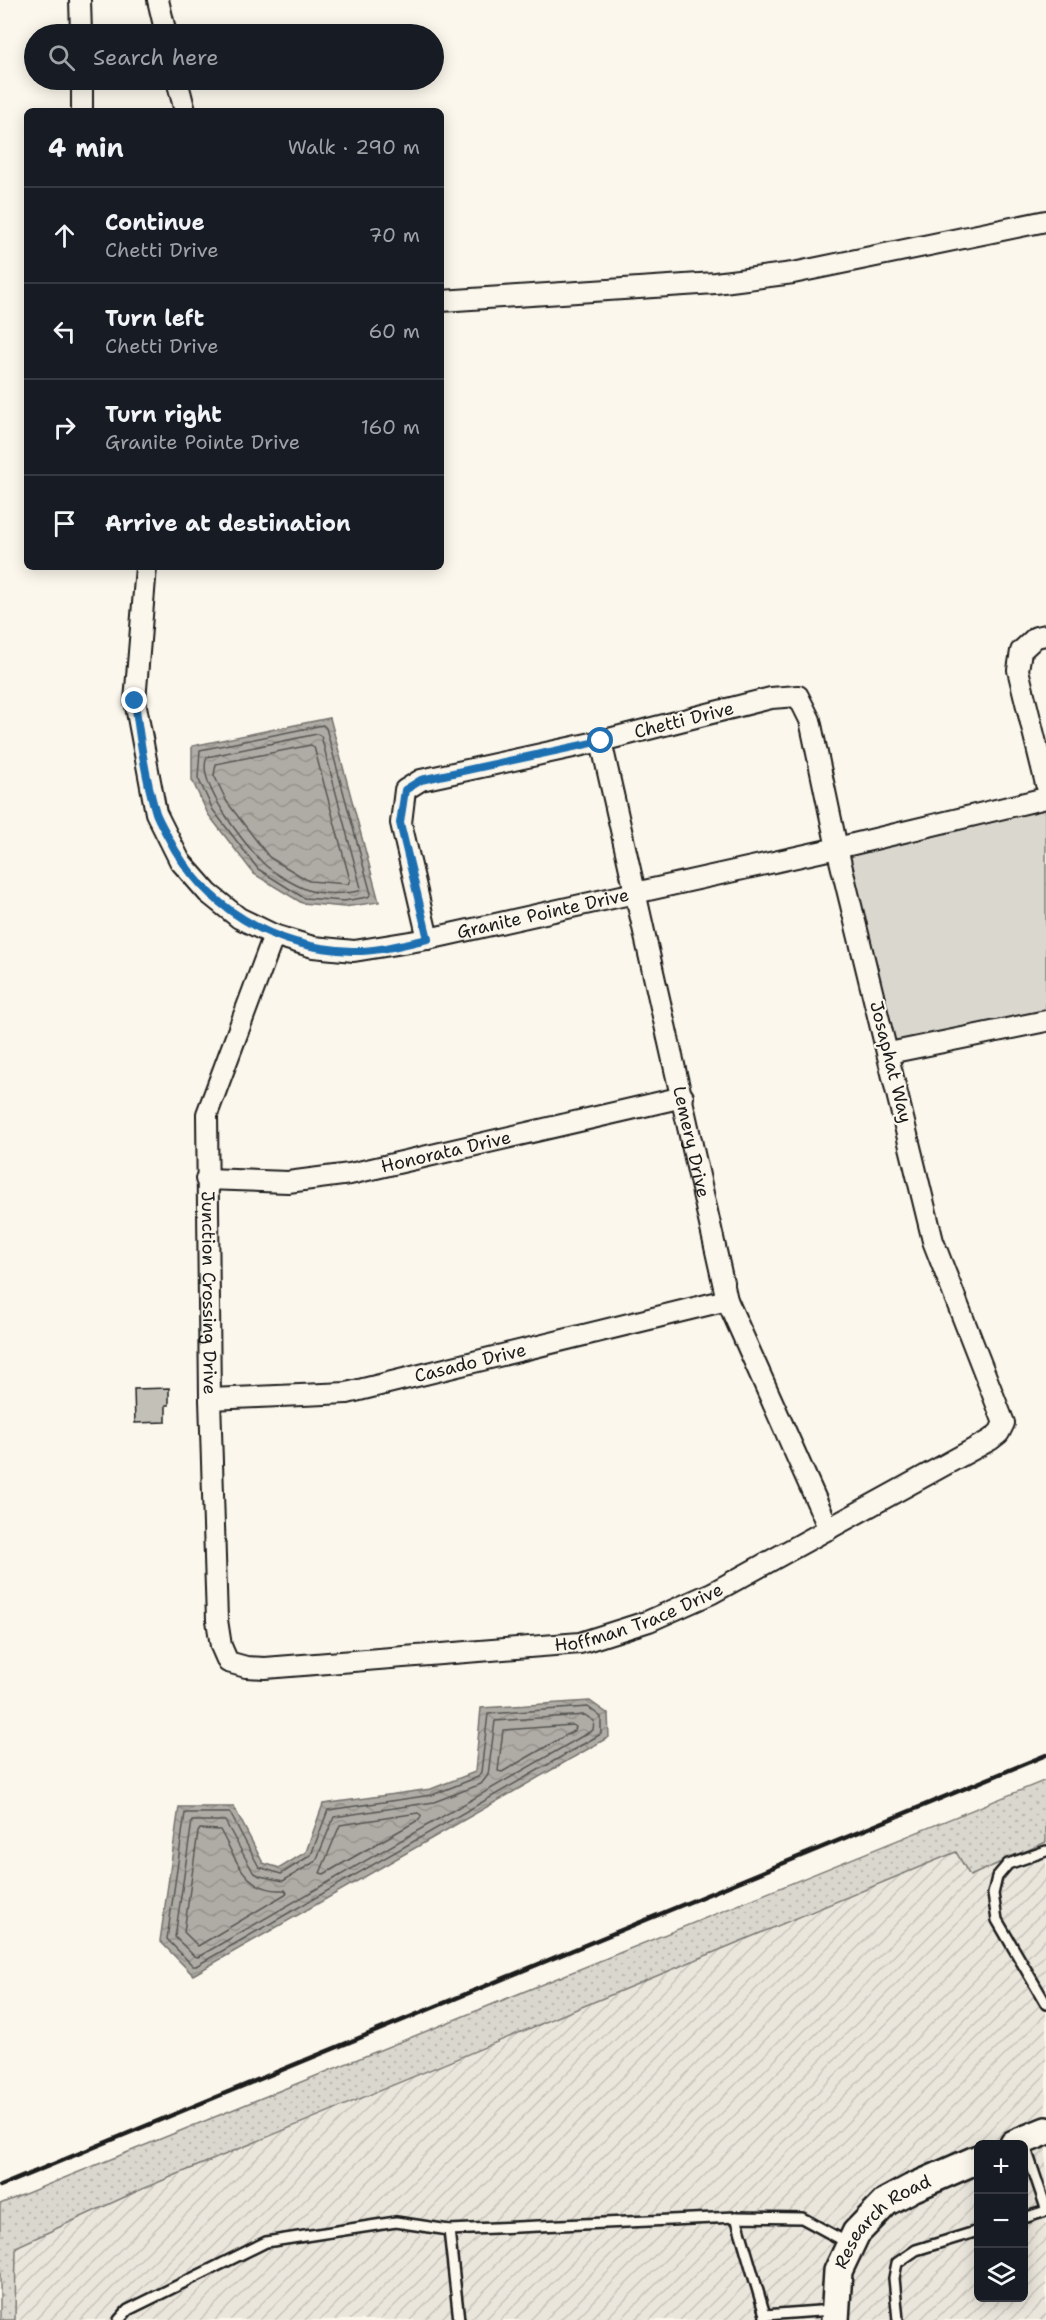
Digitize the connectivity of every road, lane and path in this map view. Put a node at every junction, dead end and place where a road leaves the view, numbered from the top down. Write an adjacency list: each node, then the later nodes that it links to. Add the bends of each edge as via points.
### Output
1 (80, 0): 3 (street)
2 (158, 0): 4 (street)
3 (81, 24)
4 (164, 24)
5 (82, 90): 7 (street)
6 (180, 90): 8 (street)
7 (82, 108)
8 (184, 108)
9 (1046, 221): 10 (street, via 803,271 715,283)
10 (444, 301)
11 (146, 570): 19 (street, Granite Pointe Drive, via 135,701 156,813 180,861 208,893 239,918)
12 (1046, 635): 15 (street, via 1021,651 1018,669)
13 (798, 696): 14 (street, Chetti Drive, via 771,698); 17 (street, Josaphat Way, via 810,720)
14 (601, 741): 18 (street, Lemery Drive); 20 (street, Chetti Drive, via 421,780 405,790 400,823)
15 (1046, 784)
16 (1046, 798): 17 (street, Granite Pointe Drive)
17 (837, 848): 18 (street, Granite Pointe Drive); 22 (street, Josaphat Way)
18 (635, 892): 20 (street, Granite Pointe Drive); 23 (street, Lemery Drive)
19 (274, 935): 20 (street, Granite Pointe Drive, via 313,947 354,951); 24 (street, Junction Crossing Drive, via 207,1114)
20 (428, 939)
21 (1046, 1021): 22 (street)
22 (889, 1053): 27 (street, Josaphat Way, via 933,1240)
23 (683, 1097): 24 (street, Honorata Drive, via 350,1174 288,1182); 25 (street, Lemery Drive)
24 (206, 1179): 26 (street, Junction Crossing Drive)
25 (727, 1300): 26 (street, Casado Drive, via 347,1393); 28 (street, Lemery Drive)
26 (210, 1399): 29 (street, Junction Crossing Drive, via 217,1620 220,1646)
27 (1004, 1423): 28 (street, Hoffman Trace Drive, via 990,1440)
28 (829, 1528): 29 (street, Hoffman Trace Drive, via 712,1593 650,1621 580,1643 265,1668)
29 (228, 1662)
30 (1046, 1851): 31 (lane, via 1008,1864 998,1877 993,1894 997,1920)
31 (1046, 2004)
32 (1028, 2139): 34 (lane)
33 (974, 2161): 39 (street, Research Road, via 886,2202)
34 (1046, 2210): 35 (lane)
35 (1028, 2216)
36 (736, 2217): 37 (lane); 39 (lane, via 802,2217); 41 (lane)
37 (449, 2230): 42 (lane, via 396,2222 266,2242 128,2310); 43 (lane)
38 (974, 2232): 44 (lane, via 916,2250 897,2263 894,2278)
39 (850, 2244): 40 (street, Research Road, via 838,2271)
40 (835, 2315): 41 (lane)
41 (765, 2317)
42 (119, 2320)
43 (459, 2320)
44 (898, 2320)

